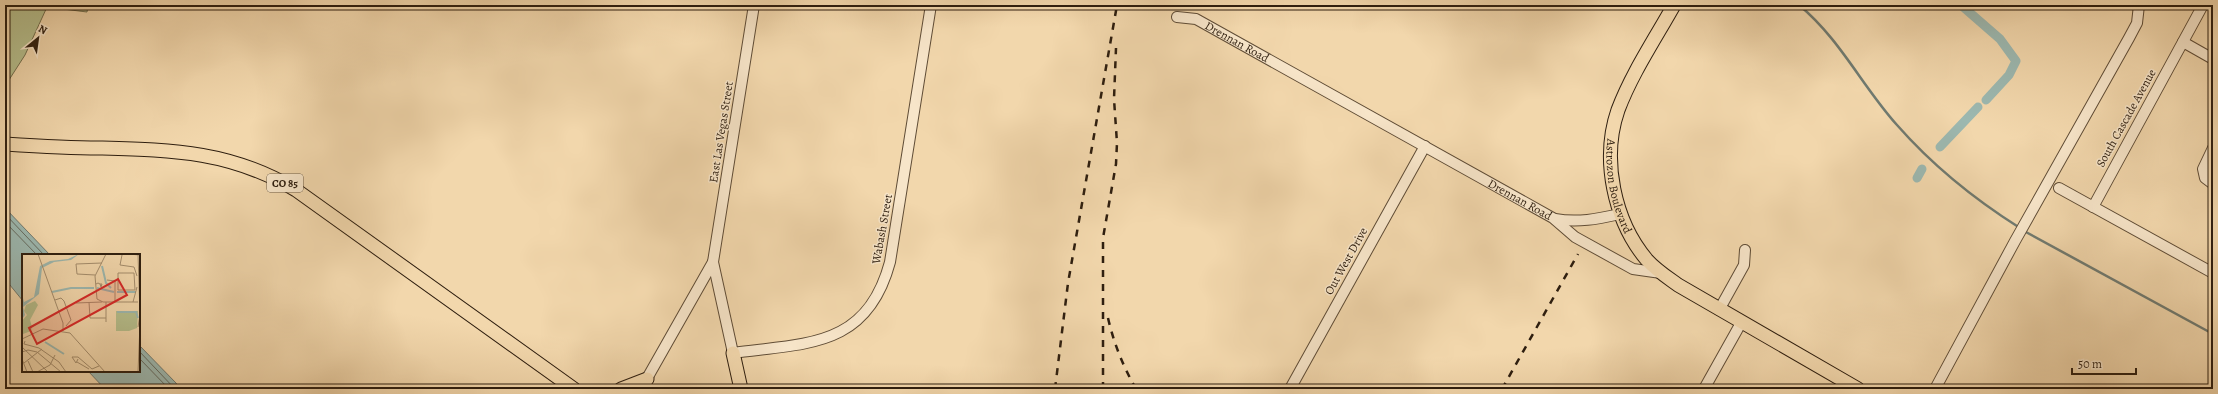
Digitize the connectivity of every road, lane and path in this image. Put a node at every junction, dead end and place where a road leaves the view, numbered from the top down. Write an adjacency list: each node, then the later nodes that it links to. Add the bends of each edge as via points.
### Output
1 (754, 5): 18 (street, East Las Vegas Street)
2 (931, 5): 23 (street, Wabash Street, via 890,262 882,289 864,315 837,334 809,342)
3 (1674, 5): 15 (main road, Astrozon Boulevard, via 1625,94 1614,123 1611,166)
4 (2139, 5): 31 (street, via 2137,23)
5 (2203, 5): 7 (street, South Cascade Avenue)
6 (1177, 17): 10 (street, Drennan Road, via 1196,19)
7 (2183, 42): 8 (street); 14 (street, South Cascade Avenue)
8 (2213, 59)
9 (5, 144): 25 (main road, CO 85, via 188,152 239,163 263,172 296,190)
10 (1425, 146): 16 (street, Drennan Road); 28 (street, Out West Drive)
11 (2213, 148): 12 (street, via 2203,169 2205,178)
12 (2213, 184)
13 (2059, 188): 14 (street)
14 (2093, 206): 20 (street)
15 (1620, 214): 16 (street, via 1572,222); 19 (main road, Astrozon Boulevard, via 1636,245)
16 (1553, 218): 19 (street, Drennan Road, via 1575,237 1633,269)
17 (1746, 250): 21 (street, via 1744,265)
18 (713, 262): 23 (street, East Las Vegas Street); 24 (street, East Las Vegas Street)
19 (1660, 273): 21 (main road, Drennan Road)
20 (2213, 273)
21 (1719, 310): 22 (main road, Drennan Road)
22 (1741, 322): 29 (street); 30 (main road, Drennan Road)
23 (733, 353): 27 (main road)
24 (644, 384): 26 (main road)
25 (575, 389)
26 (621, 389)
27 (741, 389)
28 (1290, 389)
29 (1704, 389)
30 (1858, 389)
31 (1935, 389)

